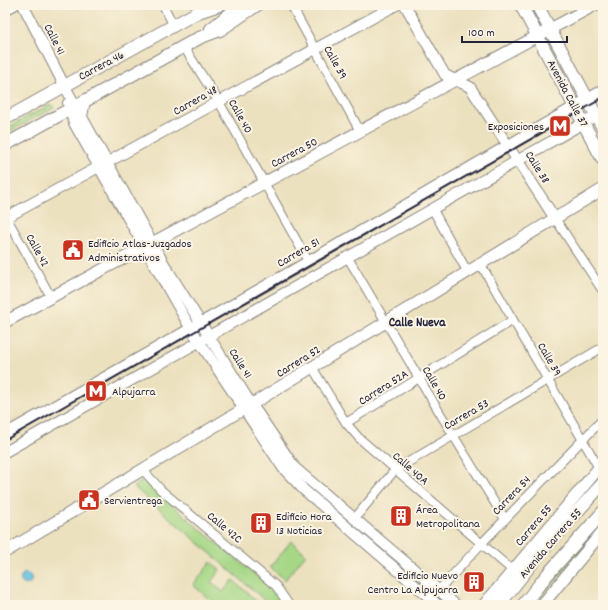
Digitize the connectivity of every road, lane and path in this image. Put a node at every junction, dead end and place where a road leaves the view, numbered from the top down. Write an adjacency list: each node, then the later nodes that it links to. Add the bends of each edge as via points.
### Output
1 (14, 5): 14 (street)
2 (23, 5): 23 (street, Calle 41)
3 (163, 5): 16 (street)
4 (209, 5): 15 (main road, Carrera 46)
5 (219, 5): 15 (main road, Carrera 46)
6 (241, 5): 19 (main road, Carrera 46)
7 (257, 5): 19 (main road, Carrera 46, via 220,30)
8 (291, 5): 21 (street, Calle 39)
9 (396, 5): 21 (street, Carrera 48)
10 (406, 5): 22 (street, Calle 38, via 445,76)
11 (521, 5): 18 (main road, Avenida Calle 37)
12 (537, 5): 17 (main road, Avenida Calle 37)
13 (595, 5): 17 (main road, Carrera 50)
14 (5, 10)
15 (198, 12): 16 (main road, Carrera 46)
16 (174, 26): 23 (main road, Carrera 46)
17 (550, 29): 18 (main road, Carrera 50); 25 (main road, Avenida Calle 37)
18 (537, 35): 22 (main road, Carrera 50); 27 (main road, Avenida Calle 37)
19 (199, 38): 20 (main road, Carrera 46)
20 (184, 47): 26 (street, Calle 40); 28 (main road, Carrera 46)
21 (315, 50): 26 (street, Carrera 48); 33 (street, Calle 39)
22 (454, 80): 33 (main road, Carrera 50); 37 (street, Calle 38, via 470,87)
23 (64, 85): 28 (street, Calle 41); 30 (main road, Carrera 46)
24 (603, 90): 25 (street, Carrera 51)
25 (588, 99): 27 (street, Carrera 51); 29 (main road, Avenida Calle 37)
26 (219, 102): 40 (street, Carrera 48); 42 (street, Calle 40)
27 (575, 106): 31 (main road, Avenida Calle 37); 37 (street, Carrera 51)
28 (78, 108): 34 (main road, Carrera 46); 40 (street, Calle 41); 41 (street, Calle 41, via 74,123)
29 (600, 114): 31 (street); 32 (main road, Avenida Calle 37)
30 (8, 117)
31 (584, 123): 38 (main road, Avenida Calle 37); 39 (street)
32 (603, 128)
33 (360, 131): 42 (main road, Carrera 50)
34 (25, 133): 35 (main road, Carrera 46); 36 (main road, Carrera 46)
35 (5, 142)
36 (5, 145)
37 (509, 146): 39 (street, Calle 38); 49 (street, Carrera 51)
38 (603, 160)
39 (519, 161): 44 (street); 46 (street, Calle 38)
40 (108, 163): 41 (street, Carrera 48); 47 (street, Calle 41)
41 (99, 167): 45 (street, Carrera 48); 47 (street, Calle 41)
42 (264, 183): 47 (main road, Carrera 50); 49 (street, Calle 40)
43 (603, 188): 46 (main road, Carrera 52)
44 (433, 210): 48 (street); 51 (street)
45 (6, 217): 53 (street, Calle 42)
46 (554, 218): 50 (main road, Carrera 52); 52 (street, Calle 38)
47 (148, 245): 53 (main road, Carrera 50); 57 (street, Calle 41); 58 (street, Calle 41)
48 (348, 258): 55 (street, Calle 40); 59 (street)
49 (308, 262): 57 (street, Carrera 51)
50 (480, 263): 51 (main road, Carrera 52); 54 (street, Calle 39)
51 (467, 271): 55 (main road, Carrera 52)
52 (603, 291)
53 (51, 297): 56 (main road, Carrera 50)
54 (513, 320): 62 (street, Carrera 52A); 63 (street, Calle 39)
55 (386, 321): 61 (main road, Carrera 52); 62 (street, Calle 40)
56 (5, 322)
57 (201, 323): 58 (street, Carrera 51); 59 (street, Calle 41)
58 (191, 329): 59 (street, Calle 41); 67 (street, Carrera 51)
59 (205, 339): 64 (street, Calle 41); 70 (street)
60 (603, 347): 63 (street, Carrera 53)
61 (312, 368): 64 (main road, Carrera 52); 66 (street, Calle 40A)
62 (418, 379): 66 (street, Carrera 52A); 68 (street, Calle 40)
63 (548, 380): 68 (street, Carrera 53); 69 (street, Calle 39)
64 (248, 407): 72 (main road, Carrera 52); 75 (street, Calle 41, via 295,468); 76 (street, Calle 41, via 283,468)
65 (603, 419): 69 (street, Carrera 54)
66 (346, 423): 73 (street, Calle 40A)
67 (5, 434)
68 (452, 436): 73 (street, Carrera 53); 79 (street, Calle 40)
69 (582, 439): 71 (street, Calle 39); 79 (street, Carrera 54)
70 (5, 452)
71 (601, 465): 83 (main road, Carrera 55)
72 (143, 470): 82 (main road, Carrera 52); 86 (street, Calle 42C, via 161,490 276,586)
73 (395, 470): 78 (street, Carrera 53); 81 (street, Calle 40A)
74 (603, 484): 83 (main road, Avenida Carrera 55)
75 (336, 503): 76 (street, via 327,500); 78 (street, Calle 41)
76 (321, 504): 87 (street, Calle 41)
77 (603, 512): 89 (main road, Avenida Carrera 55)
78 (355, 518): 84 (street, Calle 41)
79 (505, 519): 81 (street, Carrera 54)
80 (603, 531): 90 (main road)
81 (481, 544): 83 (street, Calle 40A); 84 (street, Carrera 54)
82 (5, 552)
83 (515, 575): 85 (main road, Avenida Carrera 55)
84 (439, 590): 88 (street, Calle 41)
85 (490, 603)
86 (289, 605)
87 (438, 605)
88 (456, 605)
89 (523, 605)
90 (542, 605)

